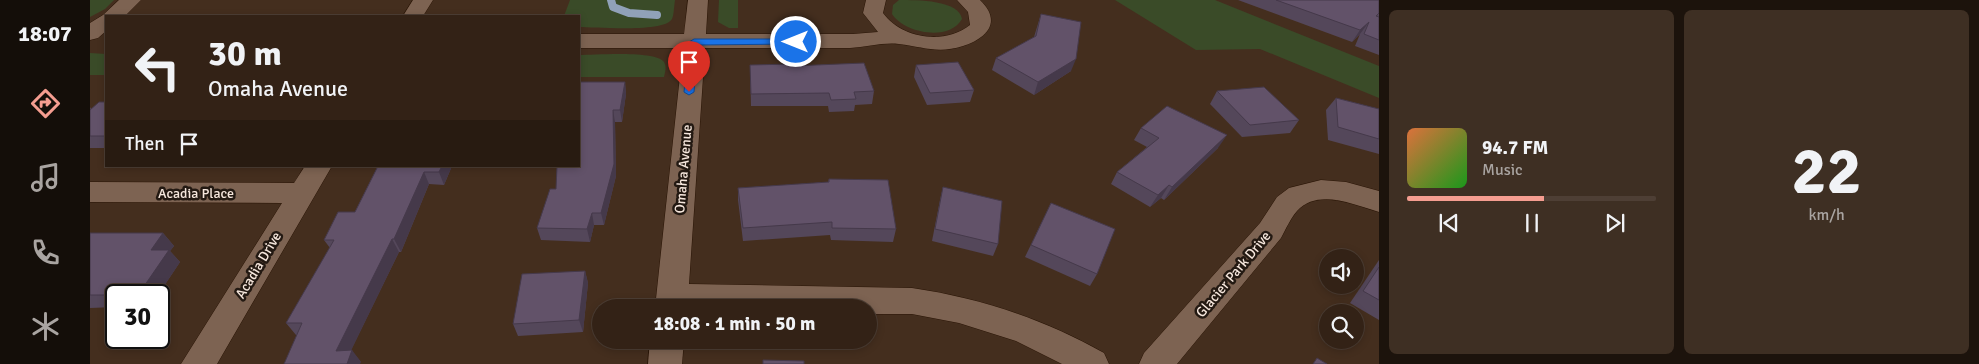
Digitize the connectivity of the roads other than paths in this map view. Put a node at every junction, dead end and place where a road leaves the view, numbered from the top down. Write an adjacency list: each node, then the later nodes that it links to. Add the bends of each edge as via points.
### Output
1 (132, 0): 6 (street)
2 (423, 0): 7 (street)
3 (698, 0): 14 (street, Omaha Avenue)
4 (876, 0): 11 (street, via 873,8 876,18 886,29)
5 (967, 0): 11 (street, via 977,8 981,21 980,27 969,37 950,43 926,43)
6 (114, 15)
7 (414, 15)
8 (105, 22): 9 (street)
9 (90, 33)
10 (90, 37): 12 (street)
11 (902, 37): 14 (street, via 853,41)
12 (105, 38)
13 (580, 41): 14 (street)
14 (694, 42): 19 (street, Omaha Avenue)
15 (318, 167): 17 (street, Acadia Drive)
16 (90, 192): 17 (street, Acadia Place)
17 (302, 193): 22 (street, Acadia Drive)
18 (1379, 202): 25 (street, Glacier Park Drive, via 1344,192 1314,191 1290,200 1271,230)
19 (671, 299)
20 (877, 301): 24 (street, via 912,301 962,309 1009,323)
21 (666, 349): 23 (street)
22 (198, 364)
23 (665, 364)
24 (1092, 364)
25 (1156, 364)

